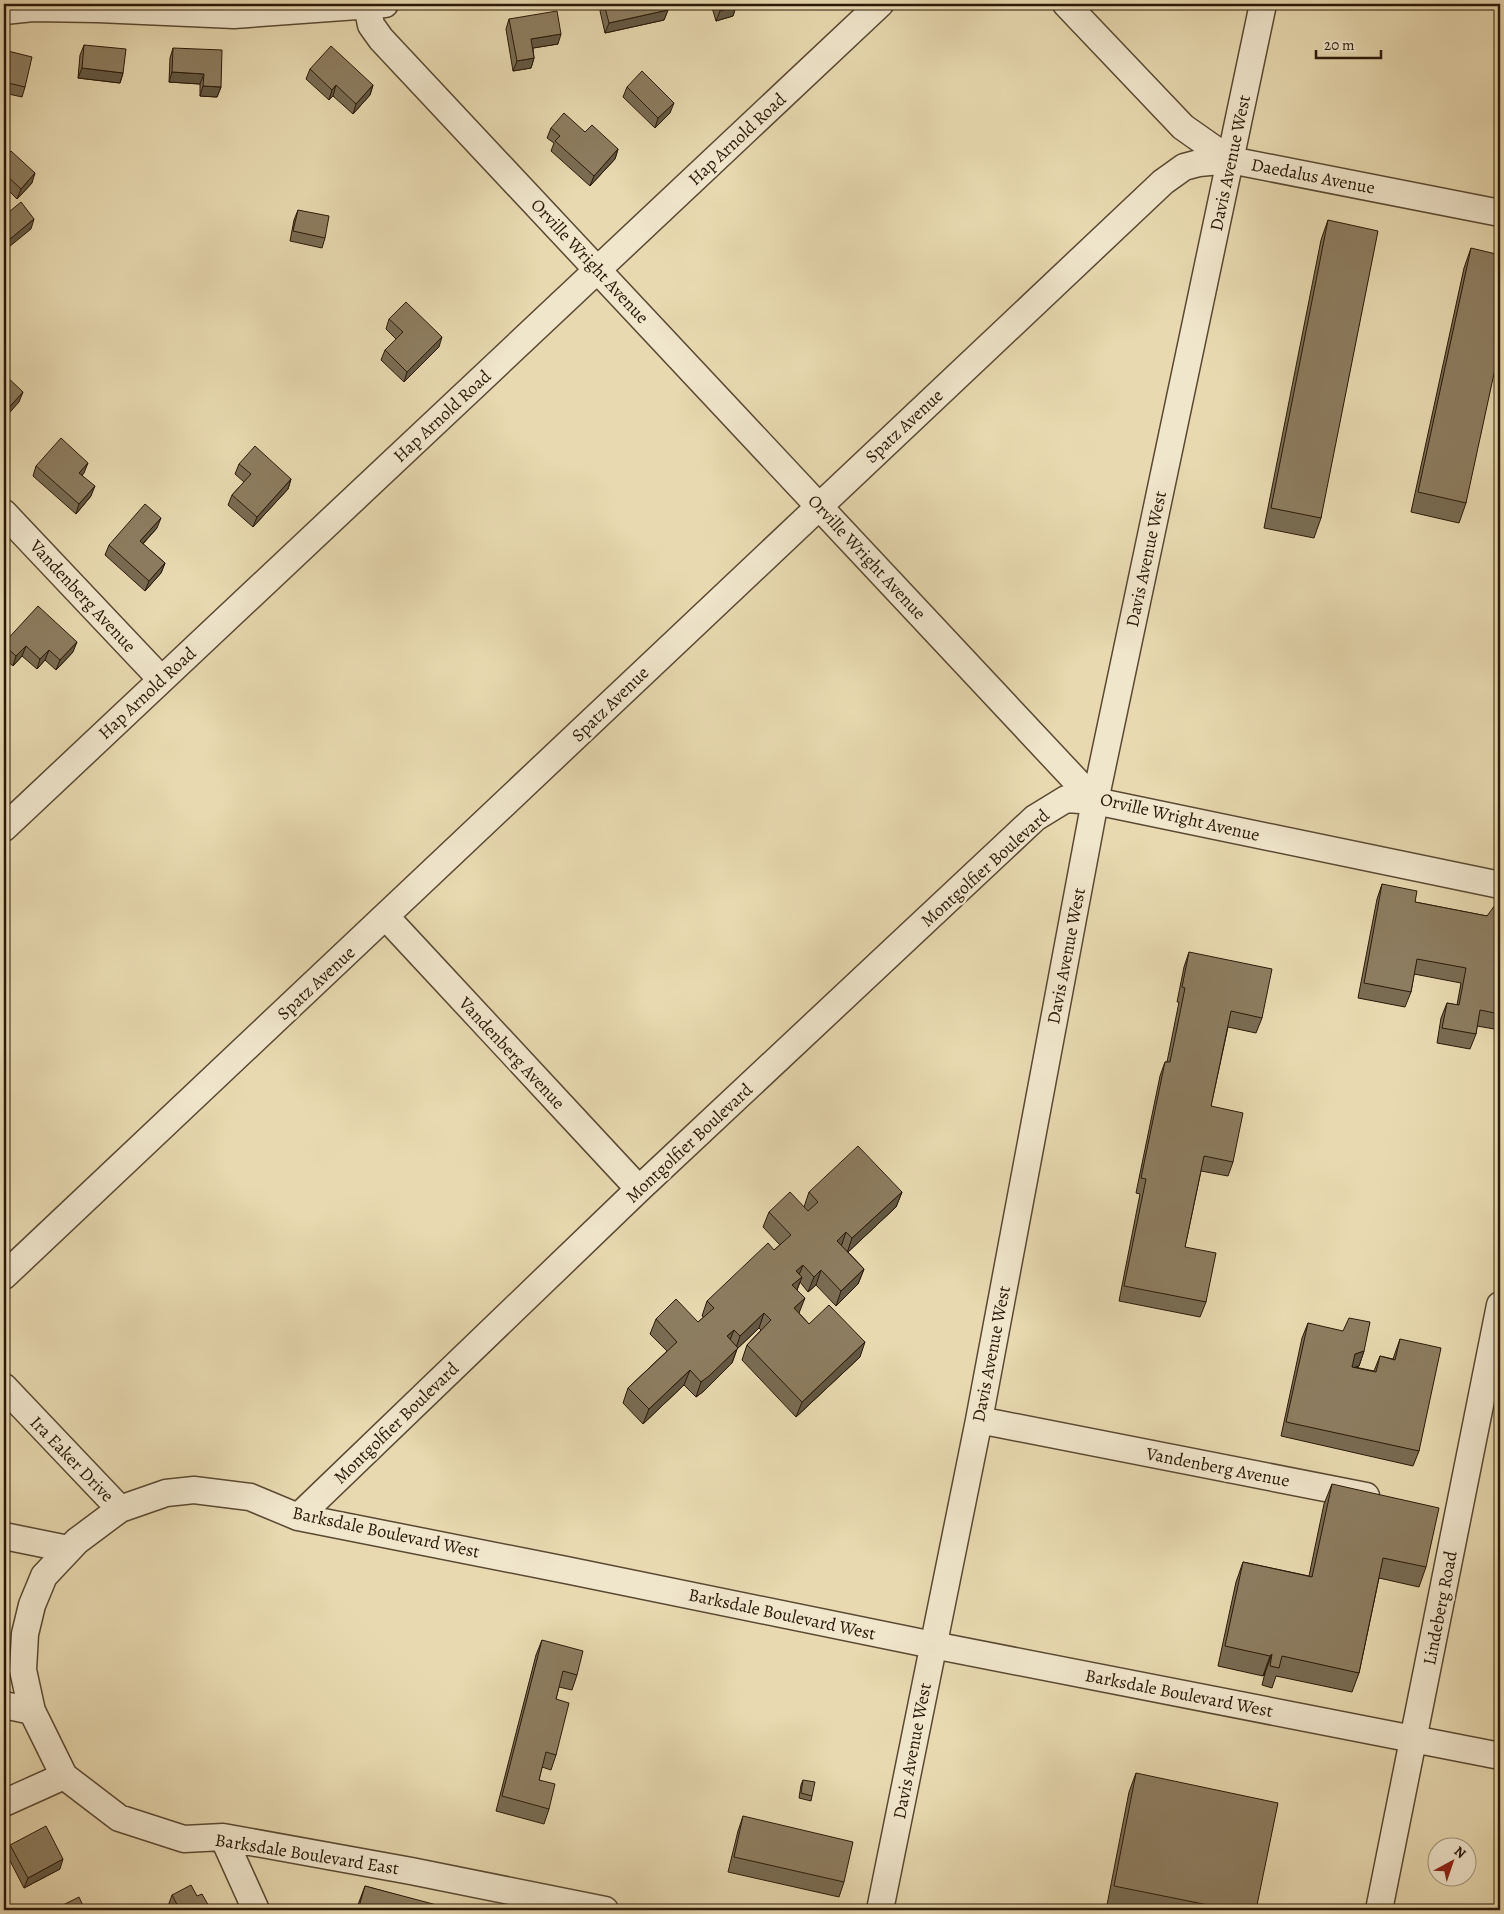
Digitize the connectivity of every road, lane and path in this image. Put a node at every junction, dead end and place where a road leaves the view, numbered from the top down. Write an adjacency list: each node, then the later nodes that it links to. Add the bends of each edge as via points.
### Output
1 (880, 4): 8 (street, Hap Arnold Road)
2 (1066, 4): 6 (street, Daedalus Avenue, via 1183,127)
3 (1263, 4): 6 (street, Davis Avenue West)
4 (376, 5): 5 (street, via 234,15 98,9); 8 (street, Orville Wright Avenue, via 371,25 380,38)
5 (4, 11)
6 (1230, 160): 7 (street, Daedalus Avenue); 9 (street, Spatz Avenue, via 1184,167 1163,182); 12 (street, Davis Avenue West)
7 (1500, 213)
8 (598, 270): 9 (street, Orville Wright Avenue); 11 (street, Hap Arnold Road)
9 (819, 505): 12 (street, Orville Wright Avenue); 15 (street, Spatz Avenue)
10 (4, 513): 11 (street, Vandenberg Avenue)
11 (161, 679): 13 (street, Hap Arnold Road)
12 (1095, 801): 14 (street, Orville Wright Avenue); 16 (street, Montgolfier Boulevard, via 1066,799 1035,818); 20 (street, Davis Avenue West)
13 (4, 828)
14 (1500, 885)
15 (386, 917): 16 (street, Vandenberg Avenue); 17 (street, Spatz Avenue)
16 (639, 1189): 23 (street, Montgolfier Boulevard)
17 (4, 1276)
18 (1500, 1305): 29 (street, Lindeberg Road, via 1448,1512)
19 (4, 1388): 22 (street, Ira Eaker Drive)
20 (979, 1420): 21 (street, Vandenberg Avenue); 26 (street, Davis Avenue West)
21 (1390, 1501)
22 (120, 1510): 23 (street, Barksdale Boulevard West, via 166,1493 194,1490 250,1497); 25 (street, Barksdale Boulevard West)
23 (298, 1517): 26 (street, Barksdale Boulevard West)
24 (4, 1536): 25 (street)
25 (73, 1545): 28 (street, Barksdale Boulevard West, via 44,1576 32,1604 25,1634 23,1670)
26 (933, 1645): 29 (street, Barksdale Boulevard West); 36 (street, Davis Avenue West)
27 (4, 1705): 28 (street)
28 (32, 1711): 31 (street, Barksdale Boulevard East)
29 (1414, 1739): 30 (street, Barksdale Boulevard West); 37 (street, Lindeberg Road)
30 (1500, 1756)
31 (64, 1776): 32 (street); 33 (street, Barksdale Boulevard East, via 119,1818 184,1839)
32 (4, 1803)
33 (222, 1837): 34 (street); 35 (street, Barksdale Boulevard East)
34 (256, 1910)
35 (605, 1910)
36 (880, 1910)
37 (1379, 1910)

